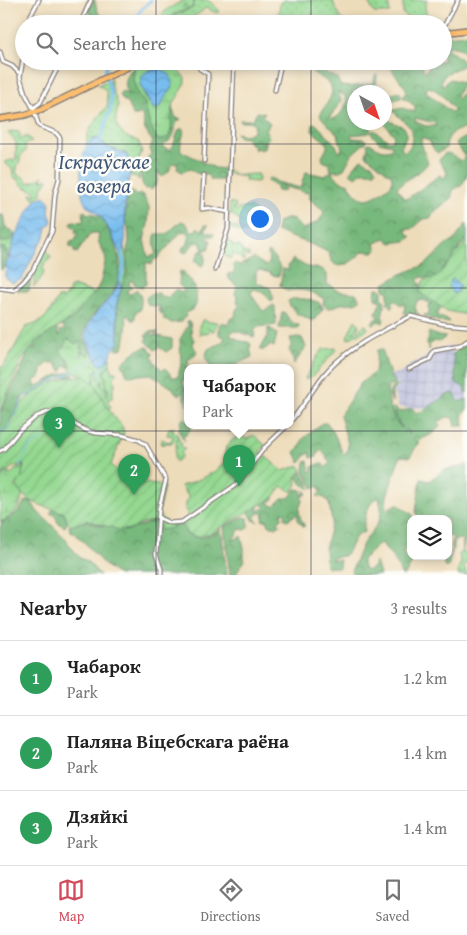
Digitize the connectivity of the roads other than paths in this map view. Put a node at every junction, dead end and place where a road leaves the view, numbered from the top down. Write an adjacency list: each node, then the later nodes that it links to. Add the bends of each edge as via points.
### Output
1 (39, 0): 4 (street)
2 (91, 0): 5 (street)
3 (458, 0): 6 (street)
4 (31, 15)
5 (84, 15)
6 (450, 15)
7 (467, 30): 8 (main road)
8 (452, 32)
9 (0, 52): 10 (street, via 3,62)
10 (15, 69)
11 (16, 70): 18 (street)
12 (21, 70): 18 (street)
13 (56, 70): 20 (street)
14 (122, 70): 20 (main road, via 53,105)
15 (202, 70): 22 (street, via 208,74)
16 (234, 70): 24 (street)
17 (280, 70): 19 (street)
18 (20, 74): 20 (street)
19 (276, 90)
20 (34, 110): 21 (main road); 26 (street, via 39,126 60,138 59,179 52,231 24,281 14,290)
21 (0, 119)
22 (204, 161)
23 (204, 175): 24 (street, via 202,209)
24 (229, 212): 25 (street, via 228,229)
25 (215, 270)
26 (0, 288)
27 (467, 326): 30 (street, via 410,316 336,362)
28 (467, 341): 29 (street, via 460,346 434,351 430,359)
29 (409, 369)
30 (294, 416)
31 (283, 429): 33 (street, via 270,440 236,484 225,492 182,522 170,523)
32 (0, 451): 33 (street, via 19,431 50,411 95,433 134,438 146,445 166,480)
33 (158, 518): 34 (street, via 156,554)
34 (161, 575)

